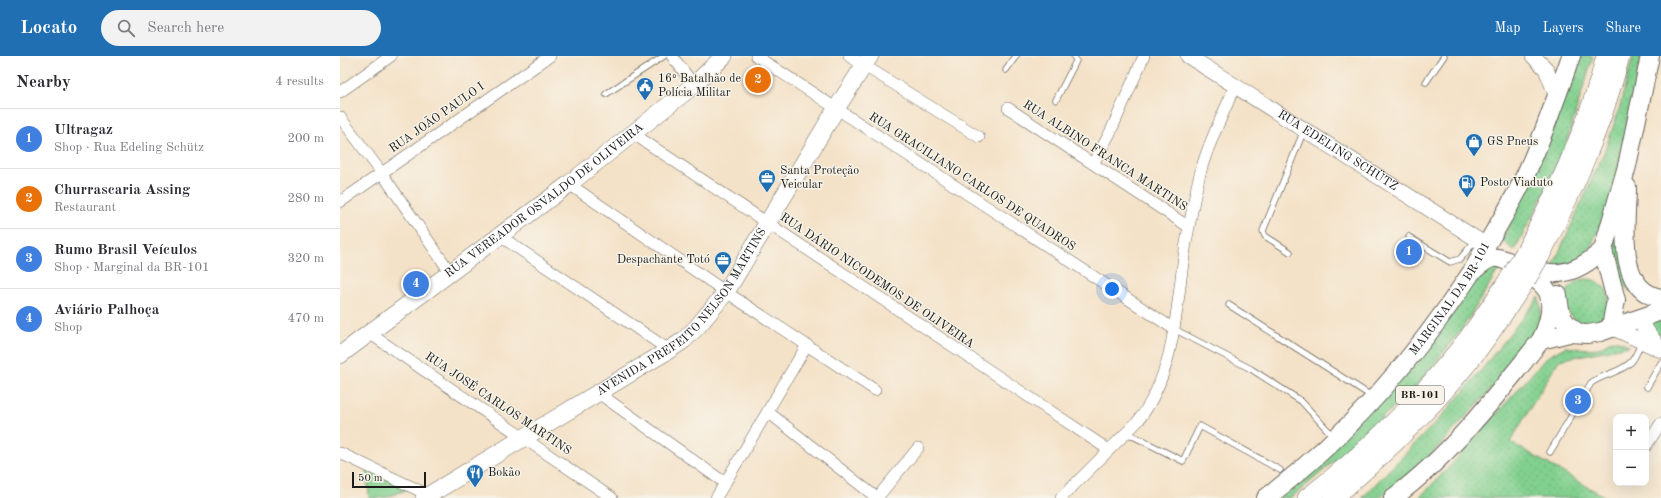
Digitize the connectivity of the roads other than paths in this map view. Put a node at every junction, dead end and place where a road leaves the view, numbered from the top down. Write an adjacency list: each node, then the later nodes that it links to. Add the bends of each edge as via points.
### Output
1 (391, 56): 23 (street)
2 (550, 56): 35 (street, RUA JOÃO PAULO I)
3 (664, 56): 24 (lane)
4 (672, 56): 21 (street)
5 (724, 56): 21 (main road, RUA VEREADOR OSVALDO DE OLIVEIRA)
6 (756, 56): 28 (street, RUA GRACILIANO CARLOS DE QUADROS)
7 (849, 56): 18 (street)
8 (1016, 56): 19 (lane)
9 (1074, 56): 26 (lane, via 1076,61)
10 (1144, 56): 33 (street, via 1110,133)
11 (1188, 56): 22 (main road, RUA EDELING SCHÜTZ)
12 (1444, 56): 20 (lane)
13 (1534, 56): 25 (main road, via 1546,69)
14 (1570, 56): 25 (highway, MARGINAL DA BR-101)
15 (1606, 56): 46 (highway, BR-101)
16 (1620, 56): 46 (highway, BR-101, via 1583,169)
17 (1650, 56): 34 (highway)
18 (867, 61): 28 (main road, AVENIDA PREFEITO NELSON MARTINS); 32 (street)
19 (1006, 70)
20 (1426, 82)
21 (694, 85): 31 (main road, RUA VEREADOR OSVALDO DE OLIVEIRA)
22 (1235, 86): 30 (main road, RUA EDELING SCHÜTZ); 40 (street, via 1202,168)
23 (340, 92)
24 (606, 94)
25 (1557, 97): 38 (highway, MARGINAL DA BR-101, via 1529,168)
26 (1056, 100)
27 (1008, 108): 33 (street, RUA ALBINO FRANCA MARTINS)
28 (836, 109): 39 (main road, AVENIDA PREFEITO NELSON MARTINS); 57 (street, RUA GRACILIANO CARLOS DE QUADROS)
29 (340, 117): 35 (street)
30 (1305, 130): 43 (main road, RUA EDELING SCHÜTZ); 45 (lane, via 1263,231 1265,236)
31 (632, 133): 36 (main road, RUA VEREADOR OSVALDO DE OLIVEIRA); 39 (street, RUA DÁRIO NICODEMOS DE OLIVEIRA)
32 (979, 137)
33 (1093, 164): 40 (street, RUA ALBINO FRANCA MARTINS)
34 (1627, 166): 44 (highway); 52 (highway, via 1626,246 1630,274 1642,289)
35 (381, 172): 37 (street, RUA JOÃO PAULO I); 48 (street)
36 (569, 184): 41 (main road, RUA VEREADOR OSVALDO DE OLIVEIRA); 51 (street)
37 (340, 202)
38 (1502, 221): 43 (highway, MARGINAL DA BR-101); 46 (highway, via 1498,236 1500,243)
39 (767, 224): 51 (main road, AVENIDA PREFEITO NELSON MARTINS); 79 (street, RUA DÁRIO NICODEMOS DE OLIVEIRA)
40 (1189, 227): 57 (street)
41 (500, 236): 48 (main road, RUA VEREADOR OSVALDO DE OLIVEIRA); 63 (street)
42 (1409, 237): 43 (lane, via 1450,262 1460,259)
43 (1481, 242): 47 (highway, MARGINAL DA BR-101)
44 (1603, 250): 46 (highway, via 1584,265 1562,274); 50 (highway)
45 (1290, 252)
46 (1537, 259): 49 (highway, BR-101, bridge); 59 (highway, via 1555,284 1564,321)
47 (1474, 270): 60 (highway, via 1492,258 1506,260 1546,288 1550,316); 71 (highway, MARGINAL DA BR-101, via 1421,345)
48 (450, 272): 58 (main road, RUA VEREADOR OSVALDO DE OLIVEIRA)
49 (1520, 277): 67 (highway, BR-101, via 1488,337); 90 (highway, BR-101, via 1426,389 1366,449)
50 (1614, 291): 55 (highway); 56 (highway, via 1616,300)
51 (726, 292): 62 (street); 63 (main road, AVENIDA PREFEITO NELSON MARTINS, via 698,326)
52 (1661, 298)
53 (1229, 305): 71 (lane)
54 (1661, 311): 55 (highway)
55 (1638, 319): 56 (highway); 64 (main road)
56 (1611, 327): 59 (highway, via 1588,334); 61 (main road)
57 (1174, 329): 74 (street, via 1158,388 1147,409); 76 (lane, via 1251,369 1301,401)
58 (369, 333): 65 (main road, RUA VEREADOR OSVALDO DE OLIVEIRA); 75 (street, RUA JOSÉ CARLOS MARTINS)
59 (1579, 333): 60 (highway, via 1559,334)
60 (1541, 340): 93 (highway, via 1453,445)
61 (1643, 341): 64 (main road); 80 (lane, via 1631,362 1617,372 1591,383)
62 (807, 345): 69 (street); 72 (street)
63 (669, 350): 70 (main road, AVENIDA PREFEITO NELSON MARTINS)
64 (1661, 350)
65 (340, 355)
66 (1661, 363): 68 (lane)
67 (1450, 384): 91 (highway, BR-101, via 1394,442); 92 (highway)
68 (1646, 388)
69 (875, 390)
70 (598, 392): 75 (main road, AVENIDA PREFEITO NELSON MARTINS); 83 (street)
71 (1375, 398): 76 (highway, MARGINAL DA BR-101)
72 (768, 412): 83 (street); 87 (street)
73 (1661, 423): 77 (street)
74 (1128, 433): 79 (street); 82 (lane, via 1183,460 1200,426)
75 (523, 437): 84 (main road, AVENIDA PREFEITO NELSON MARTINS); 85 (street, RUA JOSÉ CARLOS MARTINS)
76 (1336, 439): 89 (highway, MARGINAL DA BR-101)
77 (1649, 441)
78 (918, 448): 87 (street)
79 (1109, 450): 88 (street)
80 (1550, 452)
81 (340, 453): 84 (street)
82 (1280, 470)
83 (725, 483): 86 (street)
84 (429, 497)
85 (612, 498)
86 (716, 498)
87 (877, 498)
88 (1061, 498)
89 (1266, 498)
90 (1307, 498)
91 (1333, 498)
92 (1351, 498)
93 (1393, 498)

